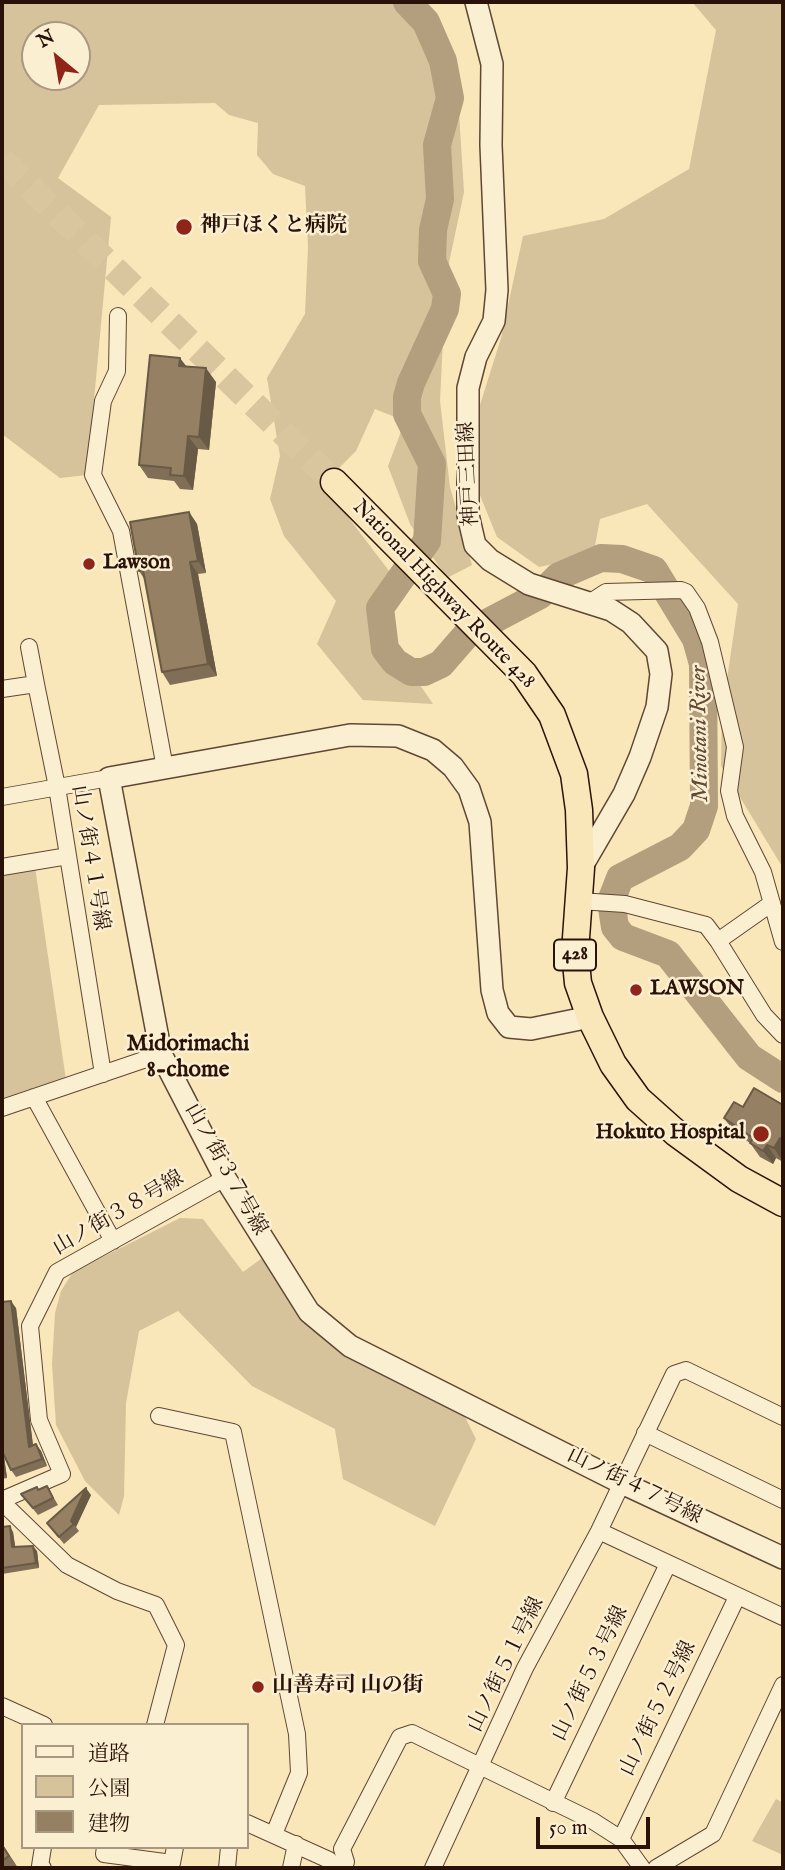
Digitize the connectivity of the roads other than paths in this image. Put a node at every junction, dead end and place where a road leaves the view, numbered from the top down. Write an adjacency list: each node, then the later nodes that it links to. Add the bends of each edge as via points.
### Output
1 (477, 2): 4 (street, 神戸三田線, via 492,64 497,290 494,321 476,357 468,388 468,515 475,544 490,560 529,584)
2 (118, 316): 8 (street, via 117,371 103,401 93,475 121,531)
3 (334, 482): 14 (highway, National Highway Route 428 / 428, via 524,674 552,715 574,774)
4 (589, 603): 14 (street, 神戸三田線, via 611,610 646,635 657,651 661,674 657,707 640,757); 16 (street, via 606,593 681,590 696,608 710,642 735,747 729,791 735,816 763,872)
5 (29, 647): 6 (street, 山ノ街４１号線)
6 (36, 684): 7 (street); 10 (street, 山ノ街４１号線)
7 (2, 689)
8 (166, 768): 9 (street); 19 (street, via 350,735 398,736 433,750 469,789 480,822 492,990 498,1013 509,1027 531,1029)
9 (109, 778): 10 (street); 21 (street, 山ノ街３７号線)
10 (57, 787): 11 (street); 12 (street, 山ノ街４１号線)
11 (2, 797)
12 (68, 856): 13 (street); 22 (street, 山ノ街４１号線)
13 (2, 867)
14 (581, 867): 15 (highway, National Highway Route 428 / 428)
15 (588, 902): 17 (street, via 625,904 706,925); 19 (highway, National Highway Route 428 / 428, via 575,952 578,983)
16 (772, 904): 17 (street); 18 (street)
17 (718, 941): 20 (street, via 764,1015)
18 (783, 943)
19 (590, 1017): 26 (highway, National Highway Route 428 / 428, via 613,1064 638,1099 710,1159)
20 (783, 1035)
21 (162, 1054): 22 (street); 25 (street, 山ノ街３７号線)
22 (103, 1074): 23 (street)
23 (34, 1097): 24 (street); 27 (street)
24 (2, 1108)
25 (225, 1178): 27 (street, 山ノ街３８号線); 28 (street, 山ノ街３７号線, via 309,1312 331,1333)
26 (783, 1203)
27 (113, 1241): 34 (street, 山ノ街３８号線, via 57,1272 30,1326 39,1420 62,1474)
28 (486, 1415): 32 (street, 山ノ街４７号線)
29 (159, 1416): 47 (street, via 233,1432 297,1734 299,1773)
30 (783, 1418): 31 (street, 山ノ街５１号線, via 686,1370 674,1374)
31 (645, 1433): 32 (street, 山ノ街５１号線); 33 (street)
32 (622, 1482): 35 (street, 山ノ街５１号線); 36 (street, 山ノ街４７号線)
33 (783, 1500)
34 (2, 1501): 43 (street, via 67,1565 156,1605 176,1645)
35 (598, 1531): 37 (street); 44 (street, 山ノ街５１号線, via 526,1668)
36 (783, 1558)
37 (668, 1564): 38 (street); 45 (street, 山ノ街５３号線)
38 (737, 1597): 39 (street); 48 (street, 山ノ街５２号線)
39 (783, 1617)
40 (781, 1696): 60 (street, via 713,1833)
41 (2, 1706): 42 (street)
42 (40, 1723)
43 (156, 1723)
44 (481, 1768): 45 (street); 54 (street, via 412,1733 400,1737 342,1849); 58 (street, 山ノ街５１号線)
45 (553, 1803): 48 (street)
46 (248, 1823): 47 (street)
47 (274, 1834): 49 (street)
48 (621, 1839): 59 (street)
49 (296, 1844): 54 (street); 57 (street)
50 (43, 1849): 55 (street)
51 (105, 1849): 52 (street, via 104,1854 172,1863)
52 (175, 1849)
53 (229, 1849): 56 (street)
54 (342, 1866)
55 (43, 1868)
56 (227, 1868)
57 (291, 1868)
58 (433, 1868)
59 (642, 1868)
60 (656, 1868)

